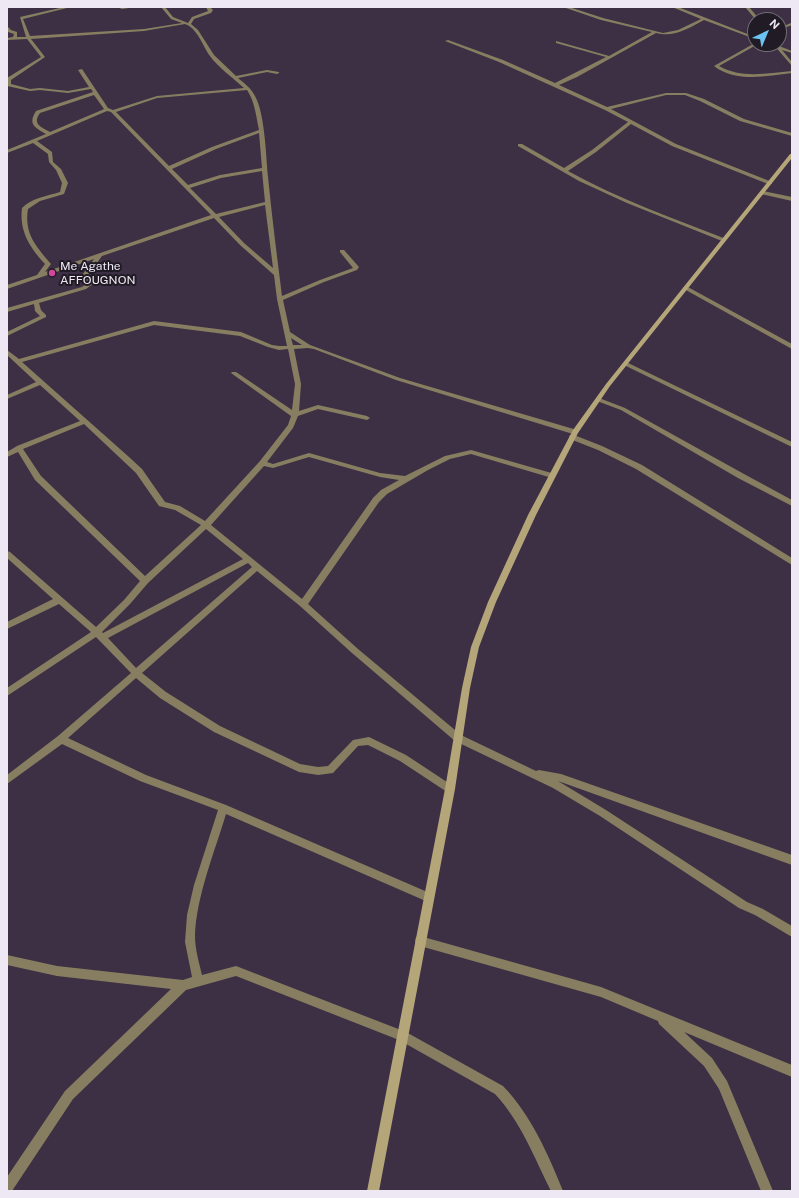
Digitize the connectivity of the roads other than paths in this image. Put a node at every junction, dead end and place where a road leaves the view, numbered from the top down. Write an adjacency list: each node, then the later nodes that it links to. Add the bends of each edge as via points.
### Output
1 (69, 7): 15 (street, via 22,18)
2 (119, 7): 3 (street)
3 (134, 7)
4 (163, 7): 9 (street)
5 (208, 7): 10 (street, via 210,12 193,18)
6 (565, 7): 13 (street)
7 (674, 7): 8 (street)
8 (703, 19): 13 (street, via 681,32); 14 (street)
9 (178, 21): 10 (street); 11 (street)
10 (188, 24): 11 (street); 27 (street, via 197,31 212,56)
11 (173, 25): 15 (street, via 144,30)
12 (7, 27): 16 (street, via 9,31 16,33)
13 (654, 33): 22 (street)
14 (747, 35)
15 (28, 37): 16 (street); 29 (street, via 43,58 9,79 9,85 30,90 68,92)
16 (15, 38): 17 (street)
17 (7, 39)
18 (447, 41): 28 (street)
19 (557, 42): 22 (street)
20 (747, 49): 25 (street, via 716,66 746,77)
21 (781, 52): 23 (street)
22 (609, 58): 28 (street)
23 (792, 65)
24 (80, 70): 29 (street)
25 (792, 72)
26 (277, 73): 27 (street, via 267,71)
27 (235, 77): 30 (street)
28 (555, 85): 33 (street)
29 (91, 88): 31 (street)
30 (248, 89): 34 (street, via 157,97); 36 (street, via 257,108)
31 (95, 93): 32 (street); 37 (street, via 38,112 34,122)
32 (106, 109): 34 (street); 37 (street)
33 (607, 109): 35 (street); 38 (street, via 666,94 686,94 737,118)
34 (113, 111): 45 (street)
35 (631, 122): 47 (street); 48 (street, via 674,144)
36 (261, 131): 45 (street); 46 (street)
37 (50, 134): 39 (street)
38 (792, 135)
39 (34, 141): 42 (street); 58 (street, via 50,153 51,162 58,169 64,183 62,193 36,200 25,208 27,235 36,253 48,264)
40 (7, 144): 42 (street)
41 (520, 146): 47 (street)
42 (15, 148): 43 (street)
43 (7, 152)
44 (792, 155): 48 (main road)
45 (170, 168): 49 (street)
46 (265, 169): 49 (street, via 220,177); 52 (street)
47 (564, 171): 54 (street, via 629,202)
48 (770, 183): 50 (main road)
49 (188, 187): 53 (street)
50 (763, 193): 51 (street); 54 (main road)
51 (792, 199)
52 (268, 203): 53 (street); 57 (street)
53 (216, 216): 56 (street); 57 (street, via 242,244)
54 (724, 240): 60 (main road)
55 (342, 251): 61 (street, via 355,269)
56 (100, 256): 58 (street); 62 (street, via 83,278 90,284)
57 (277, 275): 61 (street)
58 (40, 276): 59 (street)
59 (7, 288)
60 (686, 288): 68 (street); 71 (main road)
61 (280, 300): 64 (street)
62 (36, 302): 63 (street); 65 (street, via 38,311 44,316)
63 (7, 310)
64 (288, 333): 66 (street); 67 (street)
65 (7, 334)
66 (308, 346): 67 (street); 79 (street, via 398,379)
67 (291, 347): 70 (street, via 270,346 241,334 154,324 128,328); 76 (street, via 298,384)
68 (792, 347)
69 (7, 352): 70 (street)
70 (19, 361): 73 (street)
71 (626, 364): 75 (main road, via 608,384); 80 (street)
72 (234, 373): 76 (street)
73 (41, 382): 74 (street); 78 (street)
74 (7, 397)
75 (599, 400): 79 (main road); 88 (street, via 623,409)
76 (295, 415): 77 (street, via 318,407); 83 (street, via 291,426)
77 (367, 418)
78 (85, 421): 81 (street); 89 (street, via 139,471 162,504 177,508)
79 (574, 435): 85 (main road); 92 (street, via 639,467)
80 (792, 445)
81 (19, 448): 82 (street); 94 (street, via 38,478)
82 (7, 455)
83 (262, 463): 84 (street, via 273,466 309,455); 89 (street)
84 (380, 475): 86 (street); 87 (street, via 384,478)
85 (552, 476): 86 (street, via 471,452 445,458); 101 (main road, via 512,557 475,647)
86 (408, 479): 87 (street)
87 (384, 492): 96 (street)
88 (792, 503)
89 (206, 525): 91 (street); 94 (street)
90 (7, 554): 95 (street)
91 (248, 560): 93 (street); 98 (street)
92 (792, 562)
93 (257, 567): 96 (street); 99 (street)
94 (145, 581): 98 (street)
95 (59, 600): 97 (street); 98 (street)
96 (303, 604): 101 (street)
97 (7, 626)
98 (99, 634): 99 (street); 100 (street)
99 (136, 673): 102 (street); 105 (street, via 163,695 218,729 299,768 330,770 356,743 369,741 403,758)
100 (7, 692)
101 (458, 738): 103 (street); 105 (main road)
102 (61, 739): 104 (street); 106 (street, via 143,778)
103 (527, 771): 107 (street, via 568,781); 109 (street, via 603,813 742,905)
104 (7, 780)
105 (450, 789): 108 (main road)
106 (223, 808): 108 (street); 112 (street, via 195,901 190,931 193,960)
107 (792, 860)
108 (428, 897): 110 (main road)
109 (792, 932)
110 (420, 941): 114 (street, via 601,992); 115 (main road)
111 (7, 960): 113 (street, via 57,972)
112 (199, 981): 113 (street); 115 (street, via 236,971)
113 (183, 985): 117 (street, via 69,1095)
114 (656, 1015): 116 (street); 120 (street, via 708,1062 723,1085)
115 (402, 1036): 118 (main road); 119 (street, via 499,1090 511,1102 521,1116)
116 (792, 1071)
117 (7, 1188)
118 (373, 1191)
119 (556, 1191)
120 (767, 1191)

